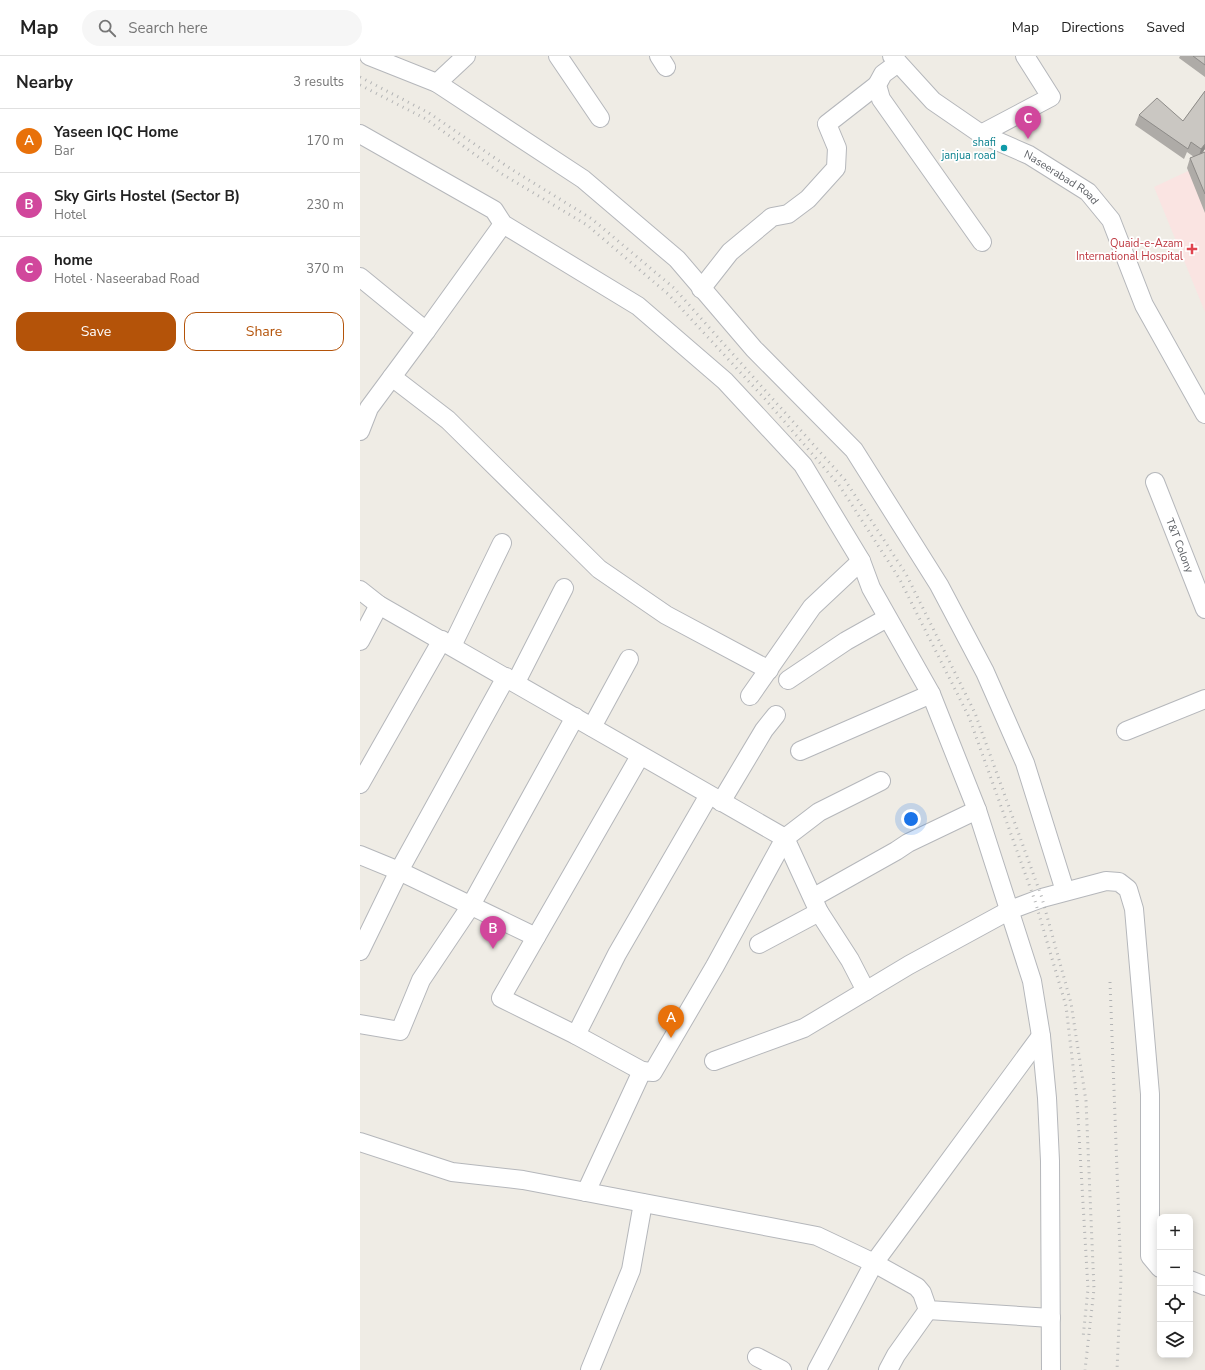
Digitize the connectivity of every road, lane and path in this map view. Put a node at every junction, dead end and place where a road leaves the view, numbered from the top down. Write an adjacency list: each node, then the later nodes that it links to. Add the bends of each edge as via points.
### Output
1 (368, 56): 6 (street)
2 (466, 56): 6 (street)
3 (558, 56): 8 (street)
4 (1025, 56): 10 (street, via 1051,97)
5 (895, 59): 7 (street); 10 (street, Naseerabad Road, via 933,101)
6 (437, 83): 14 (street, via 583,179 677,259)
7 (877, 85): 12 (street, via 881,99); 14 (street, via 827,124 837,148 836,168 808,199 788,214 772,217 730,252)
8 (600, 118)
9 (360, 134): 11 (street, via 494,210)
10 (981, 134): 17 (street, Naseerabad Road, via 1029,155 1088,192 1111,220 1144,305)
11 (503, 224): 15 (street); 21 (street, via 638,306 725,381 802,465)
12 (982, 242)
13 (360, 277): 15 (street)
14 (701, 288): 49 (street, via 754,349 854,450 939,585 985,672 1025,763)
15 (426, 331): 16 (street)
16 (392, 377): 18 (street, via 369,408); 30 (street, via 448,420 599,569 666,615)
17 (1205, 414)
18 (360, 431)
19 (1155, 482): 25 (street, T&T Colony)
20 (502, 543): 28 (street)
21 (861, 561): 26 (street, via 871,588); 30 (street, via 812,607)
22 (564, 588): 31 (street)
23 (360, 590): 24 (street)
24 (379, 605): 27 (street); 28 (street)
25 (1205, 608)
26 (887, 618): 32 (street, via 846,641); 33 (street)
27 (360, 640)
28 (447, 643): 31 (street); 43 (street)
29 (630, 659): 38 (street)
30 (769, 670): 34 (street)
31 (511, 679): 37 (street); 48 (street)
32 (788, 680)
33 (931, 694): 40 (street); 45 (street)
34 (750, 696)
35 (1205, 699): 39 (street)
36 (776, 715): 44 (street)
37 (575, 717): 38 (street); 51 (street)
38 (592, 727): 41 (street)
39 (1126, 731)
40 (800, 751)
41 (640, 756): 44 (street); 53 (street)
42 (881, 781): 46 (street, via 819,812)
43 (360, 784)
44 (715, 798): 46 (street); 58 (street, via 617,954)
45 (977, 810): 50 (street, via 908,843); 52 (street)
46 (785, 838): 50 (street); 61 (street, via 653,1072)
47 (360, 855): 48 (street)
48 (398, 871): 51 (street); 54 (street)
49 (1065, 891): 52 (street); 66 (street, via 1106,881 1119,882 1128,889 1134,909 1150,1094 1150,1256)
50 (816, 905): 55 (street); 56 (street)
51 (470, 907): 53 (street); 57 (street, via 421,980 400,1031)
52 (1010, 910): 56 (street); 59 (street, via 1032,981)
53 (536, 937): 58 (street, via 500,998)
54 (363, 941)
55 (759, 944)
56 (866, 991): 60 (street, via 804,1028)
57 (360, 1024)
58 (576, 1035): 61 (street)
59 (1040, 1036): 65 (street); 70 (street, via 1047,1098 1050,1161)
60 (714, 1061)
61 (642, 1071): 63 (street)
62 (360, 1142): 63 (street, via 452,1172 523,1180)
63 (586, 1192): 64 (street)
64 (643, 1203): 65 (street, via 817,1236); 72 (street, via 631,1270)
65 (874, 1263): 69 (street, via 917,1287); 74 (street)
66 (1157, 1264)
67 (1193, 1281): 68 (street)
68 (1205, 1286)
69 (928, 1310): 70 (street); 75 (street)
70 (1051, 1318): 76 (street)
71 (757, 1357): 73 (street)
72 (590, 1370)
73 (782, 1370)
74 (817, 1370)
75 (888, 1370)
76 (1051, 1370)

